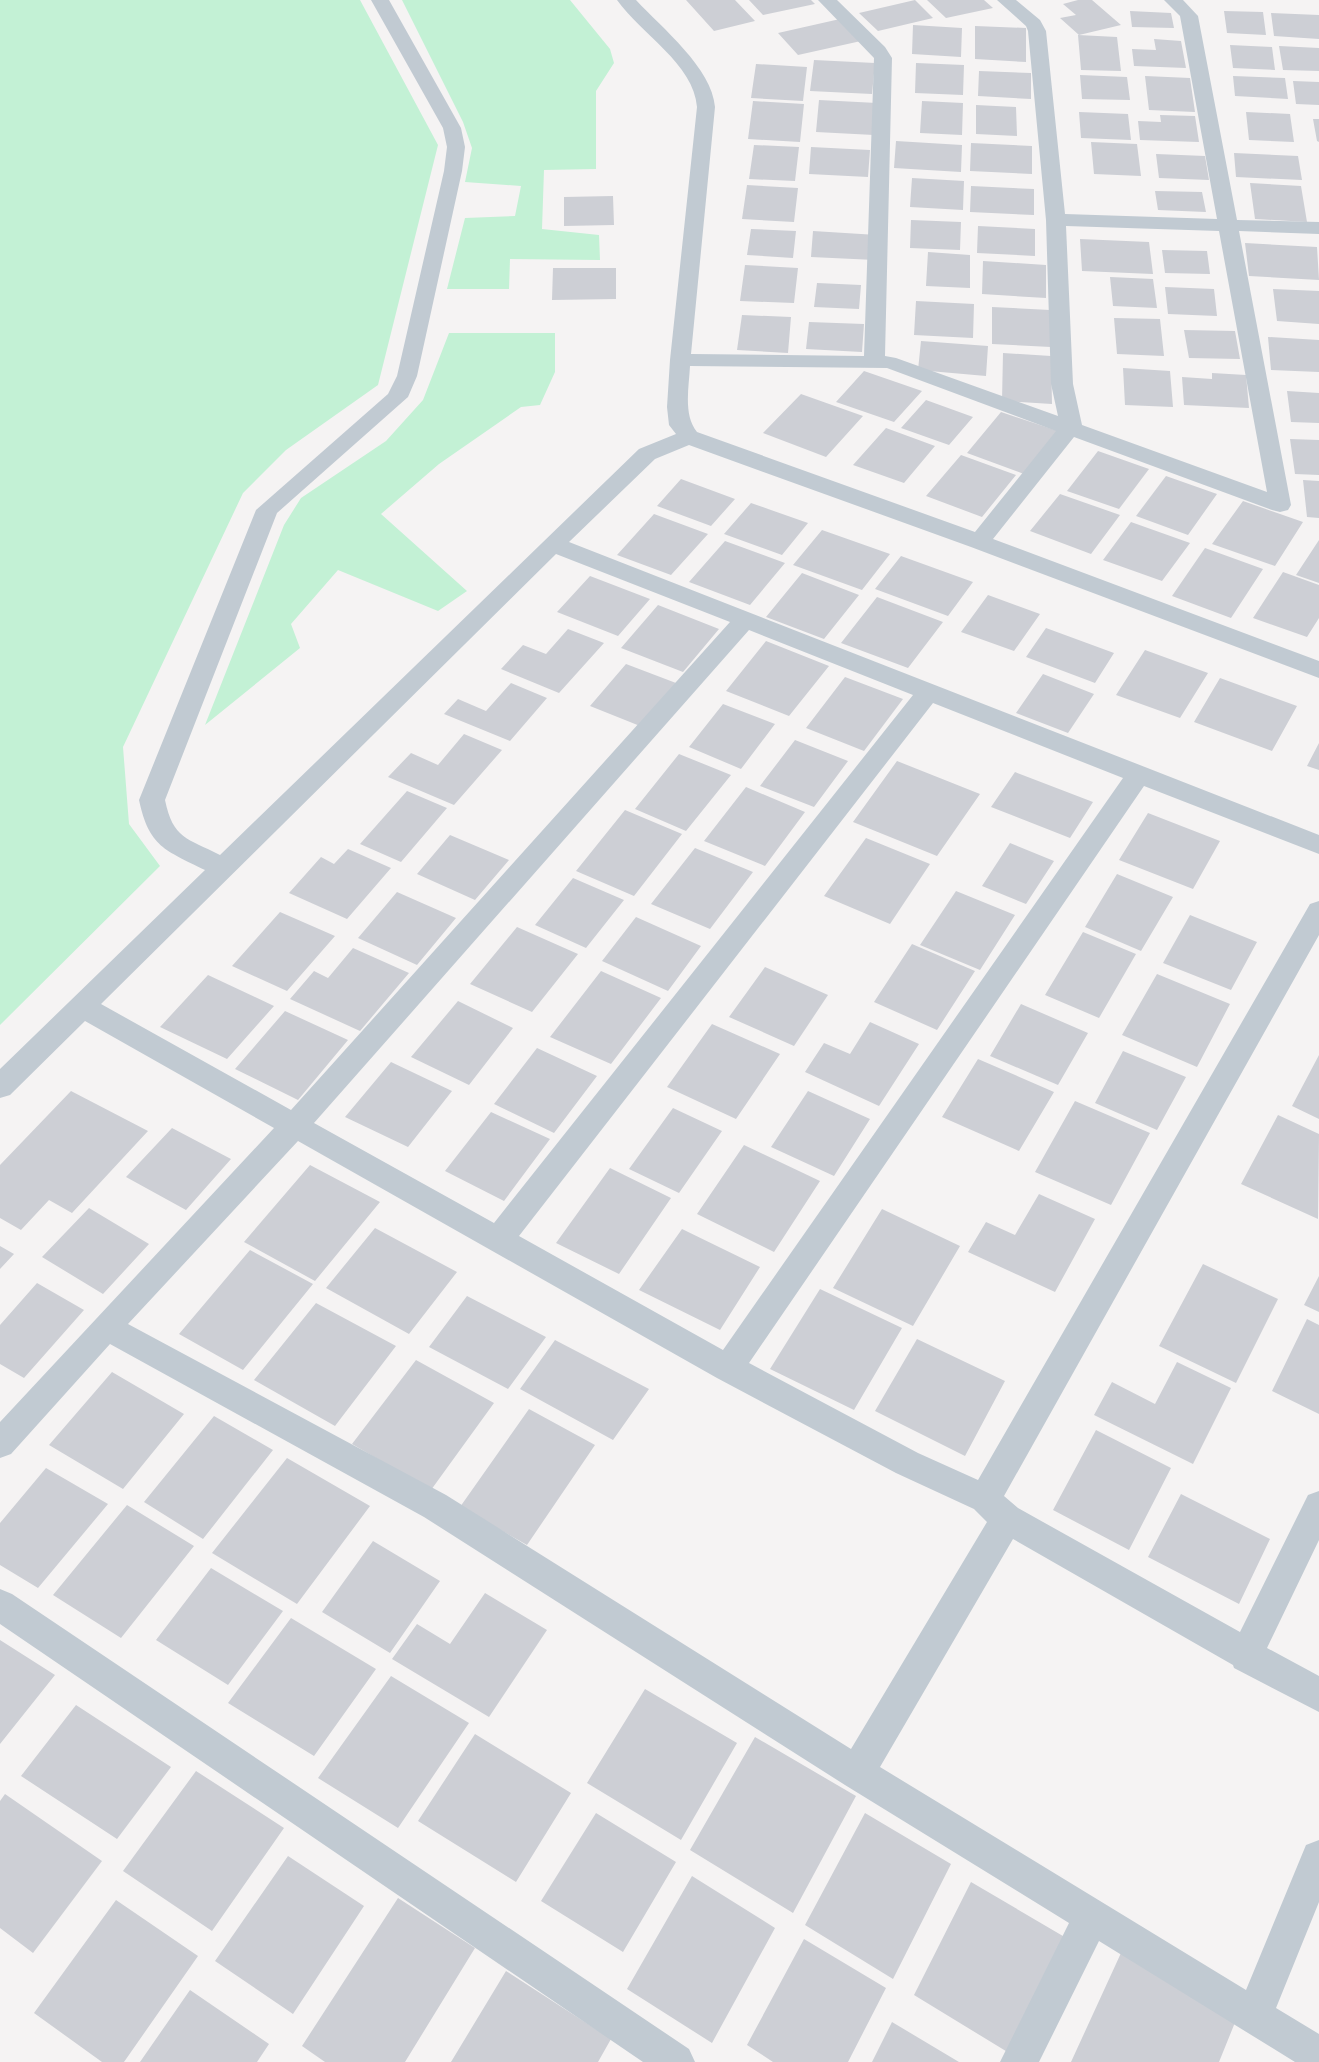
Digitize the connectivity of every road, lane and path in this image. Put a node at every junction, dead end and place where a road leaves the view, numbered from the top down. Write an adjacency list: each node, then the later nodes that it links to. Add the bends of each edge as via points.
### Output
1 (380, 0): 20 (street, via 452,128 456,147 453,171 407,376 397,397 267,510 152,800 157,823 170,841)
2 (626, 0): 9 (street, via 693,72 705,94)
3 (1006, 0): 6 (street, via 1034,24 1037,32)
4 (1173, 0): 7 (street, via 1189,16)
5 (830, 1): 10 (street, via 883,58)
6 (1056, 220): 7 (street); 11 (street, via 1062,384)
7 (1228, 225): 8 (street); 11 (street, via 1280,504)
8 (1319, 228)
9 (680, 360): 10 (street); 12 (street, via 678,407 680,425)
10 (874, 361): 11 (street, via 889,362)
11 (1071, 426): 13 (street)
12 (688, 437): 13 (street); 14 (street, via 647,454)
13 (979, 542): 16 (street)
14 (553, 544): 15 (street); 20 (street)
15 (746, 619): 17 (street); 24 (street)
16 (1319, 670)
17 (928, 692): 18 (street); 25 (street)
18 (1138, 776): 19 (street); 27 (street)
19 (1319, 845)
20 (223, 868): 22 (street)
21 (1319, 911): 30 (street)
22 (81, 1006): 23 (street); 24 (street)
23 (0, 1086)
24 (294, 1126): 25 (street); 26 (street)
25 (499, 1239): 27 (street)
26 (106, 1327): 28 (street); 34 (street, via 435,1506)
27 (728, 1368): 30 (street)
28 (0, 1444)
29 (1319, 1506): 32 (street)
30 (996, 1509): 32 (street); 34 (street)
31 (0, 1605): 39 (street)
32 (1246, 1656): 33 (street)
33 (1319, 1695)
34 (858, 1772): 36 (street)
35 (1319, 1858): 37 (street)
36 (1092, 1916): 37 (street); 40 (street)
37 (1254, 2016): 38 (street)
38 (1319, 2055)
39 (676, 2062)
40 (1019, 2062)

